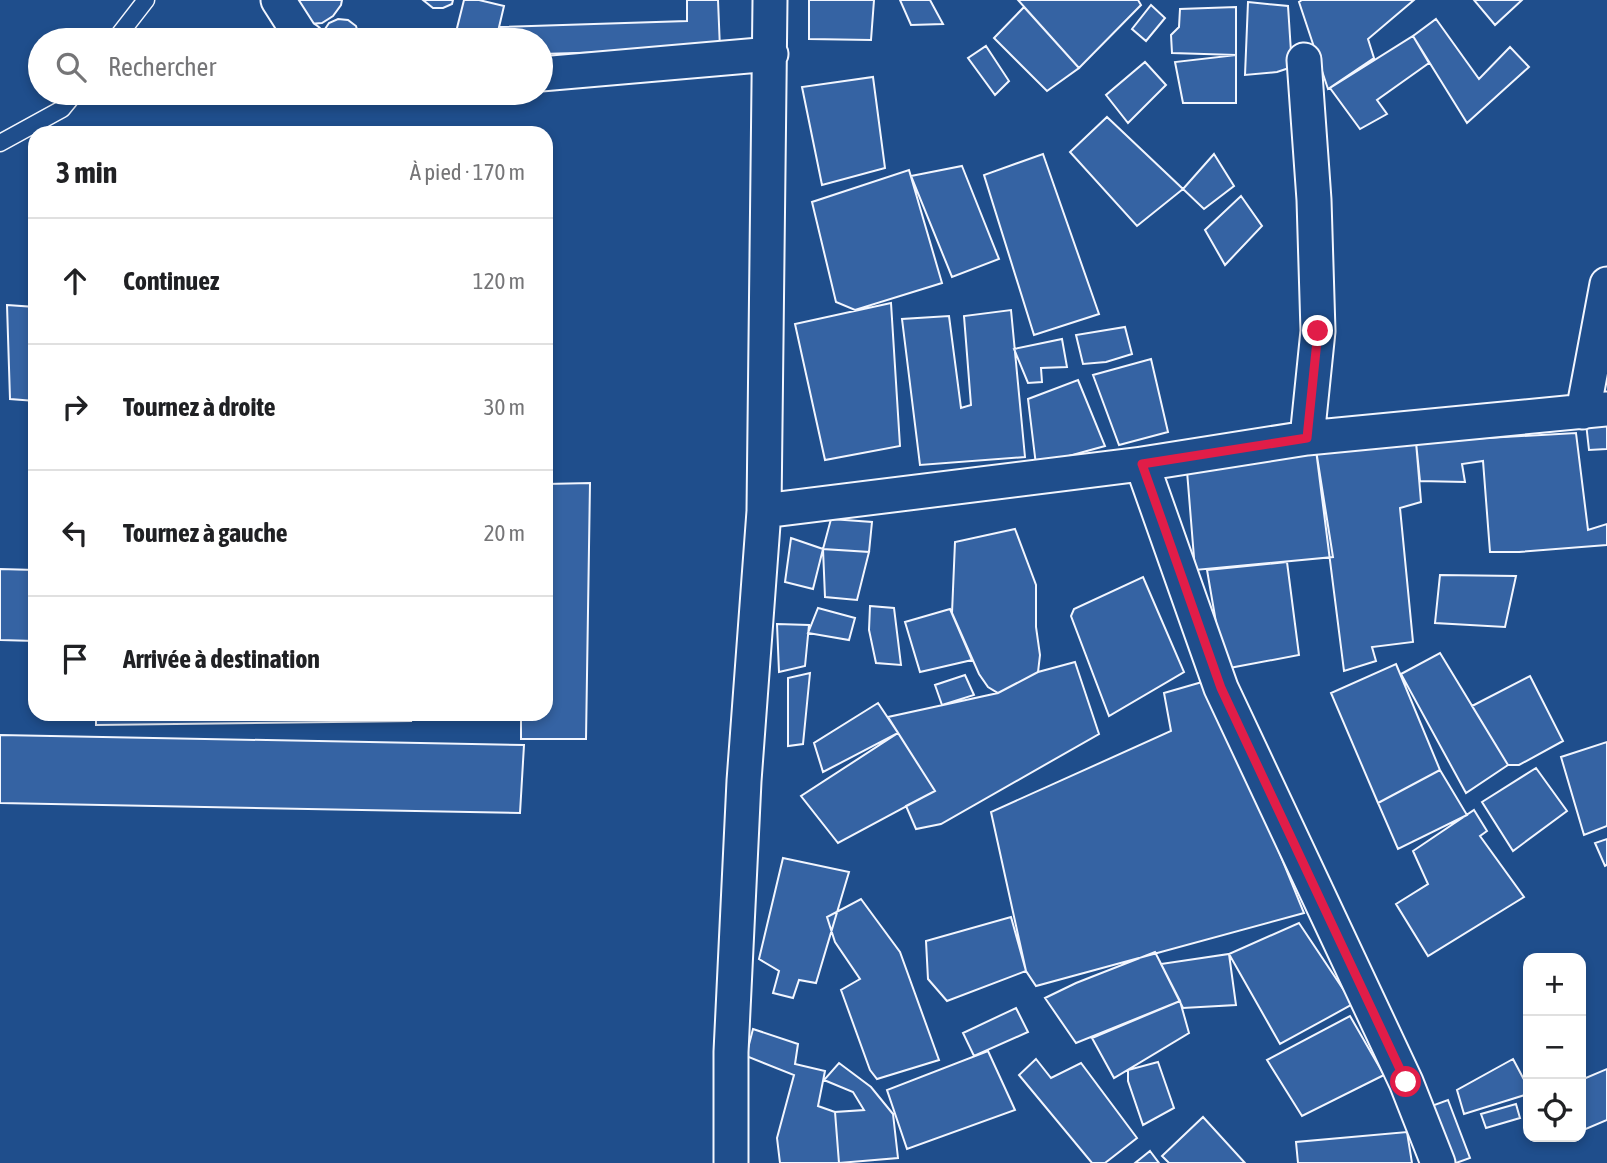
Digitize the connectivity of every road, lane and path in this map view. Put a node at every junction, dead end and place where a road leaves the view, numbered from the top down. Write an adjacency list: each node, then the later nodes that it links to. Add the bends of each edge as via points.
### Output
1 (146, 0): 4 (lane)
2 (278, 0): 5 (street)
3 (770, 0): 6 (street)
4 (124, 28)
5 (296, 28)
6 (771, 54): 8 (street); 17 (street)
7 (1304, 60): 15 (street, via 1318,331)
8 (553, 73)
9 (65, 105): 10 (lane)
10 (31, 126)
11 (28, 128): 12 (lane)
12 (0, 143)
13 (1607, 284): 14 (street)
14 (1595, 411): 15 (street)
15 (1307, 438): 16 (street)
16 (1142, 464): 17 (street); 19 (street, via 1221,688 1406,1082)
17 (764, 511): 18 (street, via 742,808)
18 (731, 1163)
19 (1438, 1163)

